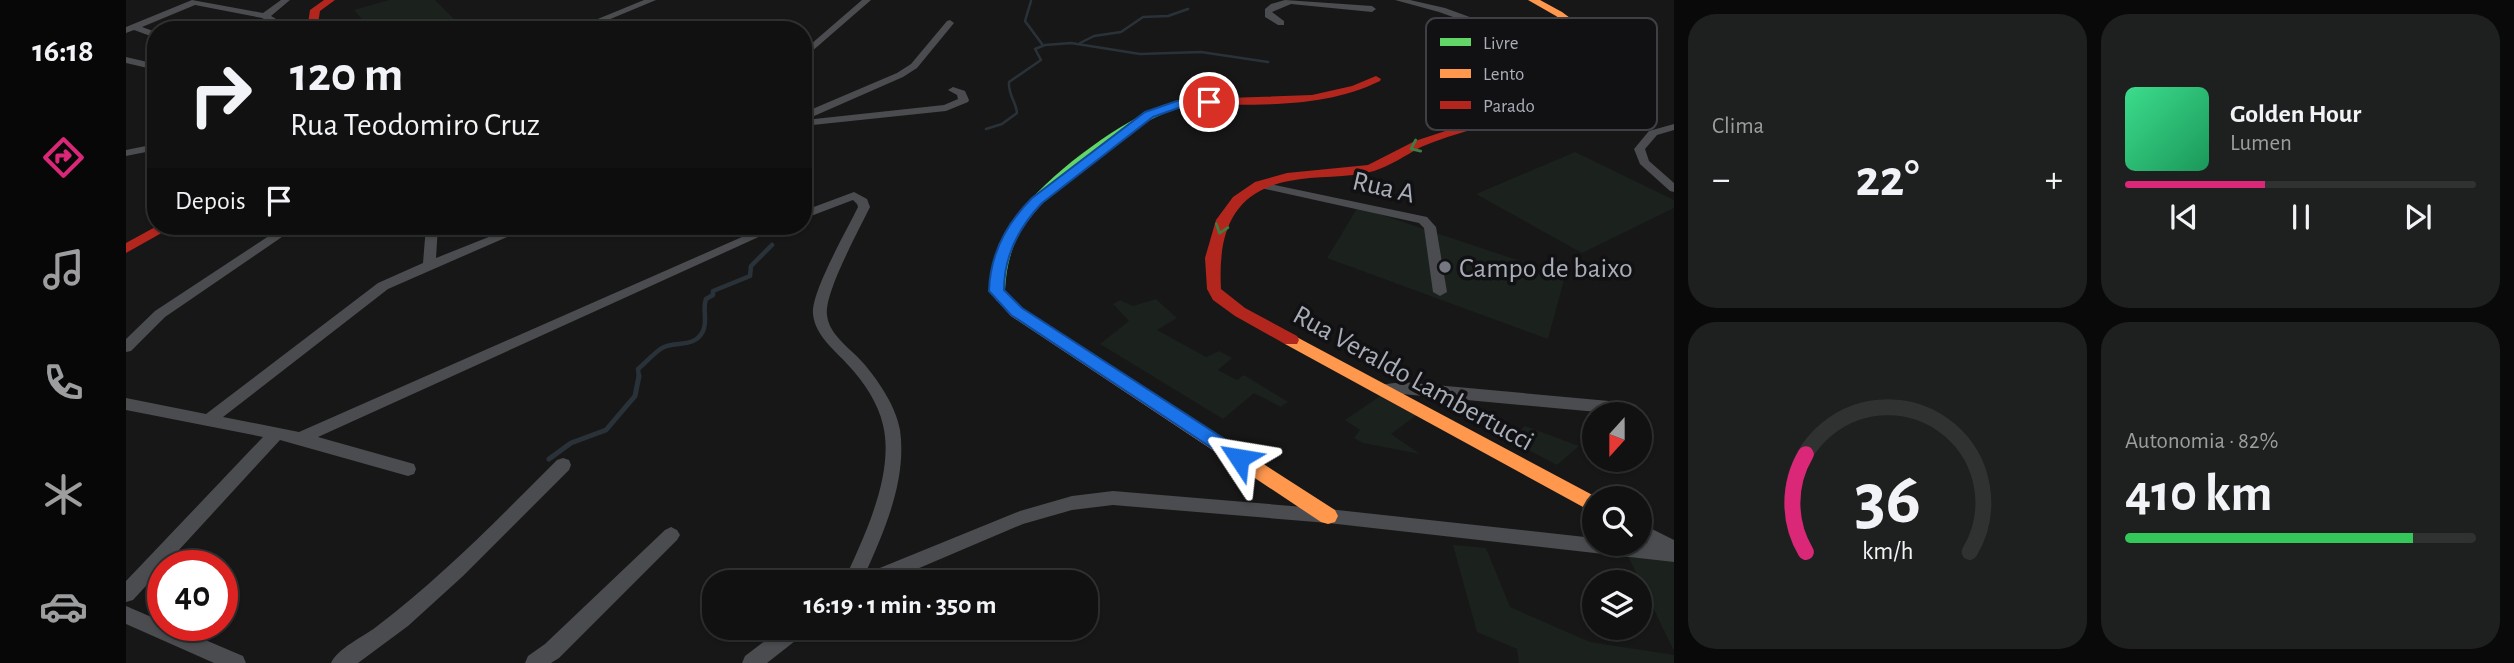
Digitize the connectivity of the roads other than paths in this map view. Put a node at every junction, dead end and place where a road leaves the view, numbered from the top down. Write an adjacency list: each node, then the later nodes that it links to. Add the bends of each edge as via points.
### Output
1 (286, 0): 13 (street)
2 (330, 0): 18 (street, via 315,10)
3 (652, 0): 19 (street)
4 (867, 0): 24 (street)
5 (1318, 0): 6 (street)
6 (1332, 0)
7 (1399, 0): 12 (street)
8 (1409, 0): 12 (street)
9 (1533, 0): 15 (street)
10 (1292, 1): 11 (street); 22 (street, via 1268,11)
11 (1372, 9)
12 (1442, 10): 14 (street)
13 (265, 16): 16 (street, via 194,2); 17 (street)
14 (1464, 18)
15 (1564, 18)
16 (149, 21)
17 (274, 21)
18 (314, 21)
19 (598, 21)
20 (147, 22): 23 (street)
21 (950, 23): 29 (street, via 900,75)
22 (1281, 23)
23 (130, 29)
24 (812, 48)
25 (126, 60): 26 (street)
26 (147, 65)
27 (1377, 79): 56 (street, via 1359,90 1286,101 1177,105 1149,114 1021,217 997,276 997,291 1016,312)
28 (953, 90): 30 (street, via 964,100 946,108)
29 (812, 113)
30 (812, 122)
31 (1674, 127): 36 (street, via 1653,133 1639,149 1644,162)
32 (1460, 130): 35 (street, one-way to 35, via 1371,168 1287,177)
33 (147, 148): 34 (street)
34 (126, 153)
35 (1260, 185): 45 (street, Rua A, via 1423,220 1430,227); 47 (street, Rua Veraldo Lambertucci, one-way to 47, via 1238,200 1223,220 1212,258 1214,289 1240,312)
36 (1674, 189)
37 (812, 212): 60 (street, via 854,196 864,207 819,310 822,324 880,399 892,429 891,474)
38 (151, 235): 43 (street)
39 (278, 235): 46 (street, via 160,314)
40 (431, 235): 44 (street)
41 (503, 235): 44 (street)
42 (757, 235): 52 (street)
43 (126, 249)
44 (429, 264): 50 (street, via 366,297)
45 (1440, 292)
46 (126, 347)
47 (1384, 389): 49 (street); 55 (street, Rua Veraldo Lambertucci)
48 (126, 404): 50 (street)
49 (1582, 405)
50 (207, 421): 51 (street)
51 (275, 435): 52 (street); 62 (street)
52 (300, 439): 54 (street)
53 (563, 466): 66 (street, via 428,598)
54 (408, 469)
55 (1582, 498)
56 (1328, 516): 59 (street); 61 (street, via 1113,498 1072,503 1020,518)
57 (671, 535): 67 (street)
58 (1652, 537): 59 (street)
59 (1674, 551)
60 (858, 570)
61 (894, 570)
62 (126, 594)
63 (126, 615): 65 (street)
64 (782, 640): 68 (street)
65 (236, 663)
66 (341, 663)
67 (535, 663)
68 (752, 663)

